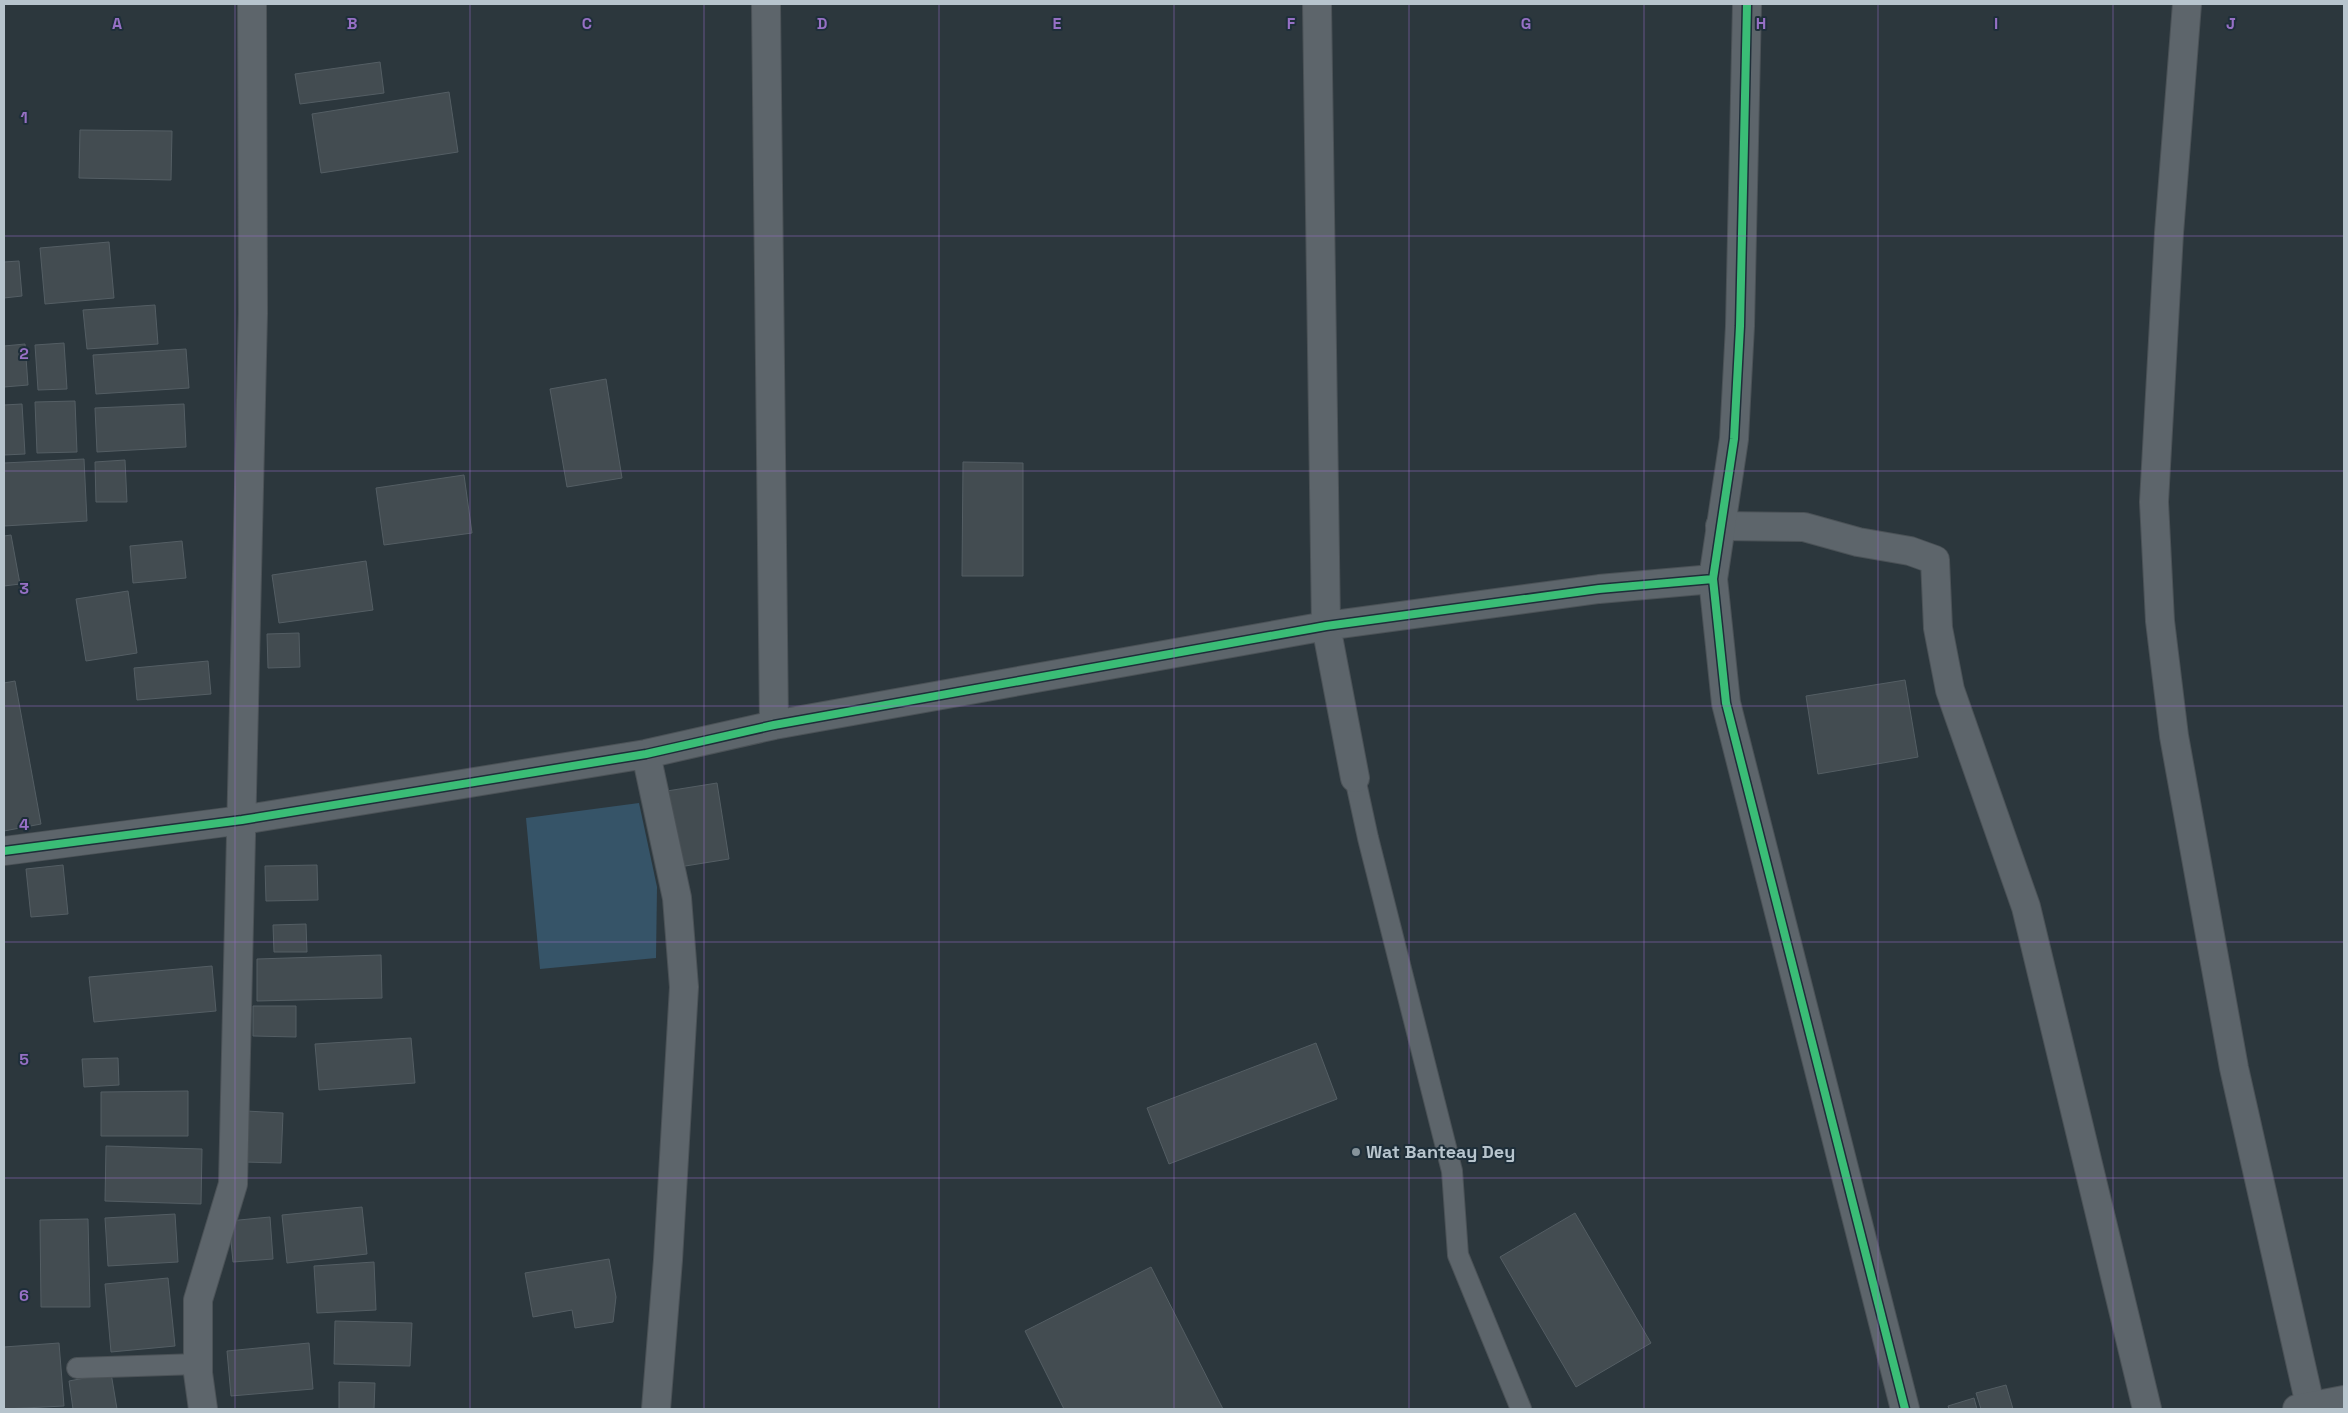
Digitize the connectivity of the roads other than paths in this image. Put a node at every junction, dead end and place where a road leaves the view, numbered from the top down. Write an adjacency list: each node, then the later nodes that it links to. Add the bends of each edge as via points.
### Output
1 (252, 4): 12 (street, via 253,323)
2 (766, 4): 9 (street)
3 (1316, 4): 8 (street)
4 (1747, 4): 6 (street, via 1738,373 1734,439)
5 (2187, 4): 17 (street, via 2169,233 2154,502 2160,620 2174,736 2232,1058)
6 (1720, 526): 7 (street); 22 (street, via 1804,526 1935,560 1938,628 1950,690 2026,907)
7 (1713, 580): 8 (street, via 1599,589); 21 (street, via 1726,704)
8 (1326, 626): 9 (street); 11 (street)
9 (774, 725): 10 (street)
10 (646, 754): 12 (street); 19 (street, via 677,898 684,986)
11 (1355, 778): 20 (lane, via 1452,1170 1458,1255)
12 (242, 820): 13 (street); 14 (street, via 233,1184 198,1300)
13 (4, 851)
14 (198, 1364): 15 (lane); 18 (street)
15 (77, 1368)
16 (2344, 1400): 17 (street)
17 (2303, 1407)
18 (203, 1409)
19 (656, 1409)
20 (1521, 1409)
21 (1905, 1409)
22 (2147, 1409)

